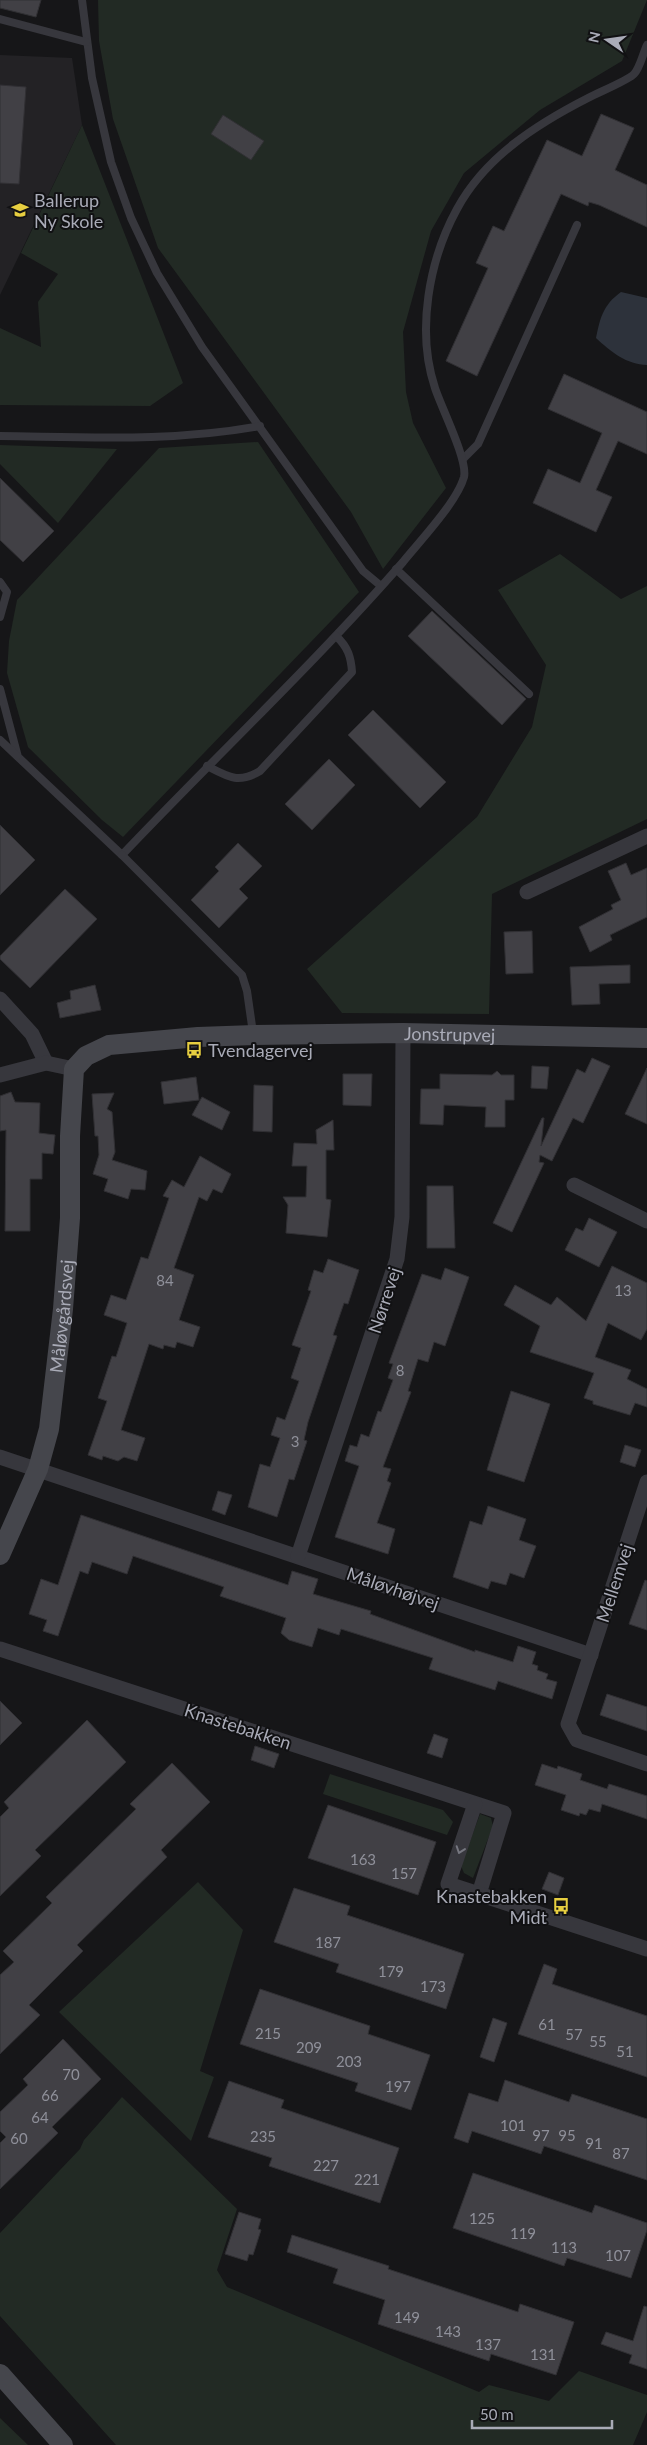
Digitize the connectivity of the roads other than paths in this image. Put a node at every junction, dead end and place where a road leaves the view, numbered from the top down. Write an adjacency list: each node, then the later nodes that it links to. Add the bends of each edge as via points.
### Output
1 (82, 0): 3 (lane)
2 (0, 19): 3 (lane)
3 (86, 42): 6 (lane, via 111,162 131,218 157,273 202,347)
4 (647, 45): 8 (lane, via 634,74 541,123 506,149 463,200 444,236 428,305 426,345 434,385)
5 (577, 225): 8 (lane, via 478,444)
6 (260, 426): 7 (lane, via 226,433 152,438); 11 (lane, via 363,571)
7 (0, 436)
8 (463, 459): 9 (lane, via 465,474 458,492)
9 (396, 569): 11 (lane); 15 (lane)
10 (0, 582): 12 (lane, via 7,592)
11 (381, 586): 13 (lane)
12 (0, 617)
13 (336, 636): 18 (lane); 18 (lane, via 351,656 352,672 260,771 249,778 236,779)
14 (0, 689): 17 (lane)
15 (529, 694)
16 (0, 740): 17 (lane)
17 (18, 757): 20 (lane)
18 (207, 766): 20 (lane)
19 (647, 836): 21 (street)
20 (122, 855): 24 (lane, via 242,975)
21 (527, 892)
22 (0, 999): 26 (street, via 32,1034)
23 (403, 1033): 24 (street, Jonstrupvej); 25 (street, Jonstrupvej); 35 (street, Nørrevej, via 402,1217 397,1259)
24 (254, 1035): 27 (street, Jonstrupvej, via 109,1045 86,1056)
25 (647, 1038)
26 (46, 1063): 27 (street); 28 (street)
27 (74, 1069): 32 (street, Måløvgårdsvej, via 70,1218 63,1310 49,1429)
28 (0, 1075)
29 (574, 1185): 30 (street)
30 (647, 1221)
31 (0, 1457): 32 (street, Måløvhøjvej)
32 (38, 1469): 34 (street, Måløvgårdsvej); 35 (street, Måløvhøjvej)
33 (647, 1482): 37 (street, Mellemvej)
34 (0, 1555)
35 (298, 1556): 37 (street, Måløvhøjvej)
36 (0, 1649): 39 (street, Knastebakken)
37 (591, 1655): 38 (street, via 568,1724 577,1740)
38 (647, 1764)
39 (475, 1804): 40 (street, Knastebakken, via 504,1813); 40 (street, one-way to 40, via 448,1884)
40 (479, 1894): 41 (street)
41 (647, 1949)
42 (0, 2374): 43 (street)
43 (63, 2445)

